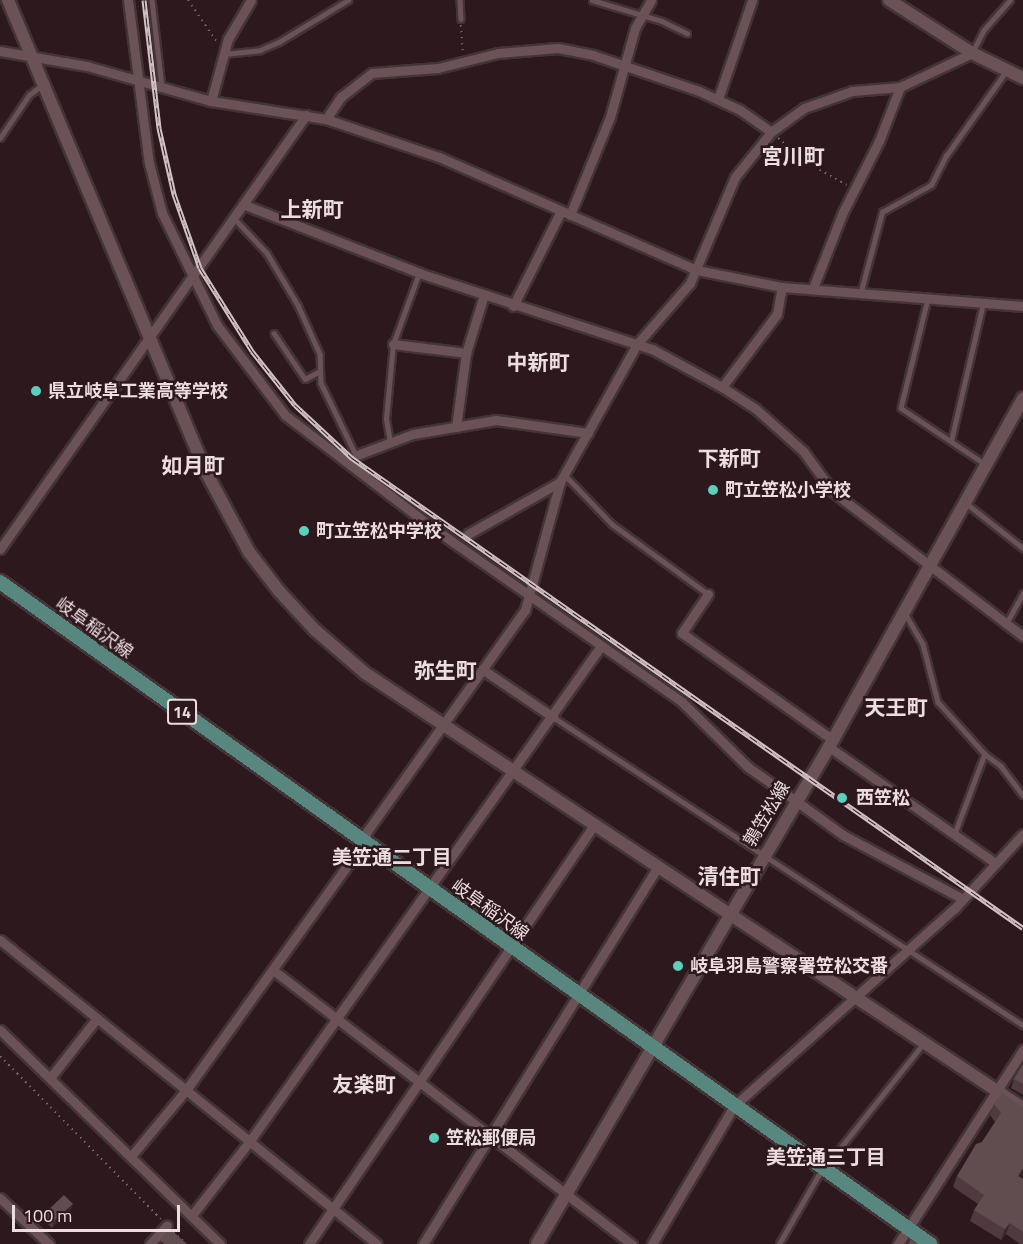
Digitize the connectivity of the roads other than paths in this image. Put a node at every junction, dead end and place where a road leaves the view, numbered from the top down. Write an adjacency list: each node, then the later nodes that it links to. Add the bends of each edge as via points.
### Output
1 (8, 0): 18 (street)
2 (128, 0): 22 (street)
3 (152, 0): 24 (lane)
4 (251, 0): 16 (street)
5 (348, 0): 16 (lane, via 260,50)
6 (460, 0): 13 (lane)
7 (592, 0): 12 (lane)
8 (651, 0): 12 (street)
9 (752, 0): 26 (street)
10 (889, 0): 17 (street)
11 (1010, 0): 17 (lane, via 983,31)
12 (640, 16): 14 (lane); 19 (street)
13 (460, 20)
14 (687, 33)
15 (0, 51): 18 (street)
16 (224, 51): 27 (street)
17 (972, 53): 20 (street); 25 (street)
18 (33, 58): 22 (street); 23 (street)
19 (625, 66): 26 (street); 29 (street, via 558,48 498,53 438,68 372,73 341,97); 34 (street, via 610,117)
20 (1007, 70): 21 (street); 41 (lane, via 946,156 932,184 882,212)
21 (1023, 78)
22 (139, 79): 24 (street); 38 (street, via 149,163 162,213)
23 (41, 86): 31 (lane, via 29,95); 48 (street)
24 (162, 86): 27 (street)
25 (900, 87): 30 (street, via 832,96 788,118); 40 (street)
26 (718, 99): 30 (street)
27 (211, 101): 28 (street)
28 (306, 115): 29 (street); 32 (street)
29 (326, 119): 33 (street, via 439,157)
30 (771, 132): 36 (street, via 730,186)
31 (0, 138)
32 (245, 205): 35 (street); 37 (street)
33 (561, 211): 34 (street); 45 (street)
34 (570, 215): 36 (street)
35 (235, 219): 38 (street); 52 (lane, via 267,253 298,305 320,354)
36 (697, 270): 39 (street); 50 (street)
37 (419, 273): 42 (street); 49 (lane)
38 (193, 279): 48 (street); 70 (street, via 217,325 248,370 299,428)
39 (782, 287): 40 (street); 53 (street, via 777,314)
40 (813, 288): 41 (street)
41 (861, 291): 43 (street)
42 (484, 295): 45 (street); 51 (street)
43 (928, 296): 44 (street); 57 (lane, via 901,408)
44 (984, 302): 46 (street); 57 (lane)
45 (513, 306): 50 (street)
46 (1023, 306)
47 (274, 333): 52 (lane, via 305,379)
48 (150, 339): 65 (street); 77 (street, via 221,505 261,568 315,630 365,673)
49 (393, 344): 51 (street); 58 (lane, via 386,419)
50 (637, 344): 53 (street); 56 (street)
51 (466, 353): 55 (street)
52 (320, 371): 59 (lane, via 341,429)
53 (723, 387): 66 (street, via 756,409 803,451 833,492)
54 (1023, 399): 60 (street, 鶉笠松線)
55 (456, 427): 56 (street, via 508,420); 58 (street)
56 (588, 433): 61 (street)
57 (951, 441): 60 (lane)
58 (390, 442): 59 (street)
59 (357, 455)
60 (986, 465): 62 (street, 鶉笠松線)
61 (562, 478): 63 (street); 69 (lane, via 612,524); 70 (street)
62 (965, 502): 64 (lane); 66 (street, 鶉笠松線)
63 (468, 534)
64 (1023, 548)
65 (0, 549)
66 (928, 566): 71 (street, 鶉笠松線); 72 (street)
67 (0, 582): 86 (main road, 岐阜稲沢線 / 14)
68 (1023, 593): 72 (lane)
69 (708, 594): 78 (street, via 682,633)
70 (531, 597): 74 (street); 75 (street)
71 (904, 611): 78 (street, 鶉笠松線); 79 (lane, via 923,644 938,702)
72 (1006, 624): 73 (street)
73 (1023, 636)
74 (601, 646): 76 (street); 82 (street, via 682,702 748,767)
75 (482, 669): 76 (street); 77 (street)
76 (553, 717): 80 (street); 87 (lane)
77 (443, 726): 80 (street); 86 (street)
78 (831, 743): 82 (street, 鶉笠松線); 84 (street)
79 (985, 754): 81 (lane, via 1001,766); 84 (lane)
80 (514, 772): 83 (street); 90 (street)
81 (1023, 795)
82 (796, 801): 87 (street, 鶉笠松線); 91 (street, via 860,844)
83 (594, 825): 89 (street); 94 (street)
84 (955, 834): 88 (street)
85 (1023, 834): 88 (street)
86 (363, 842): 90 (main road, 岐阜稲沢線 / 14); 96 (street)
87 (763, 856): 92 (street, 鶉笠松線); 95 (lane)
88 (994, 862): 91 (street)
89 (658, 867): 92 (street); 97 (street)
90 (429, 889): 94 (main road, 岐阜稲沢線 / 14); 100 (street)
91 (963, 899): 95 (street)
92 (730, 914): 98 (street); 104 (street, 鶉笠松線)
93 (0, 940): 99 (street)
94 (510, 947): 97 (main road, 岐阜稲沢線 / 14); 107 (street)
95 (906, 948): 98 (street); 101 (lane)
96 (273, 970): 100 (street); 108 (street)
97 (578, 995): 104 (main road, 岐阜稲沢線 / 14); 112 (street)
98 (855, 995): 103 (street); 110 (street)
99 (97, 1018): 106 (street); 108 (street)
100 (338, 1019): 107 (street); 113 (street)
101 (1023, 1025)
102 (0, 1030): 106 (street)
103 (924, 1042): 109 (street); 115 (lane)
104 (651, 1047): 110 (main road, 岐阜稲沢線 / 14); 116 (street, 鶉笠松線)
105 (1023, 1050): 109 (street)
106 (51, 1078): 114 (street)
107 (421, 1082): 112 (street); 118 (street)
108 (186, 1090): 113 (street); 114 (street)
109 (997, 1091): 111 (street); 121 (street)
110 (734, 1106): 115 (main road, 岐阜稲沢線 / 14); 130 (street)
111 (1023, 1108)
112 (490, 1134): 116 (street); 127 (street)
113 (249, 1142): 118 (street); 119 (street)
114 (132, 1155): 119 (street)
115 (823, 1169): 121 (main road, 岐阜稲沢線 / 14); 131 (lane)
116 (566, 1192): 128 (street, 鶉笠松線); 129 (street)
117 (0, 1198): 122 (street)
118 (334, 1210): 125 (street); 126 (street)
119 (192, 1215): 124 (street)
120 (167, 1225): 123 (street)
121 (908, 1228): 132 (street); 133 (main road, 岐阜稲沢線 / 14)
122 (49, 1244)
123 (150, 1244)
124 (220, 1244)
125 (309, 1244)
126 (377, 1244)
127 (423, 1244)
128 (537, 1244)
129 (632, 1244)
130 (652, 1244)
131 (779, 1244)
132 (898, 1244)
133 (930, 1244)

